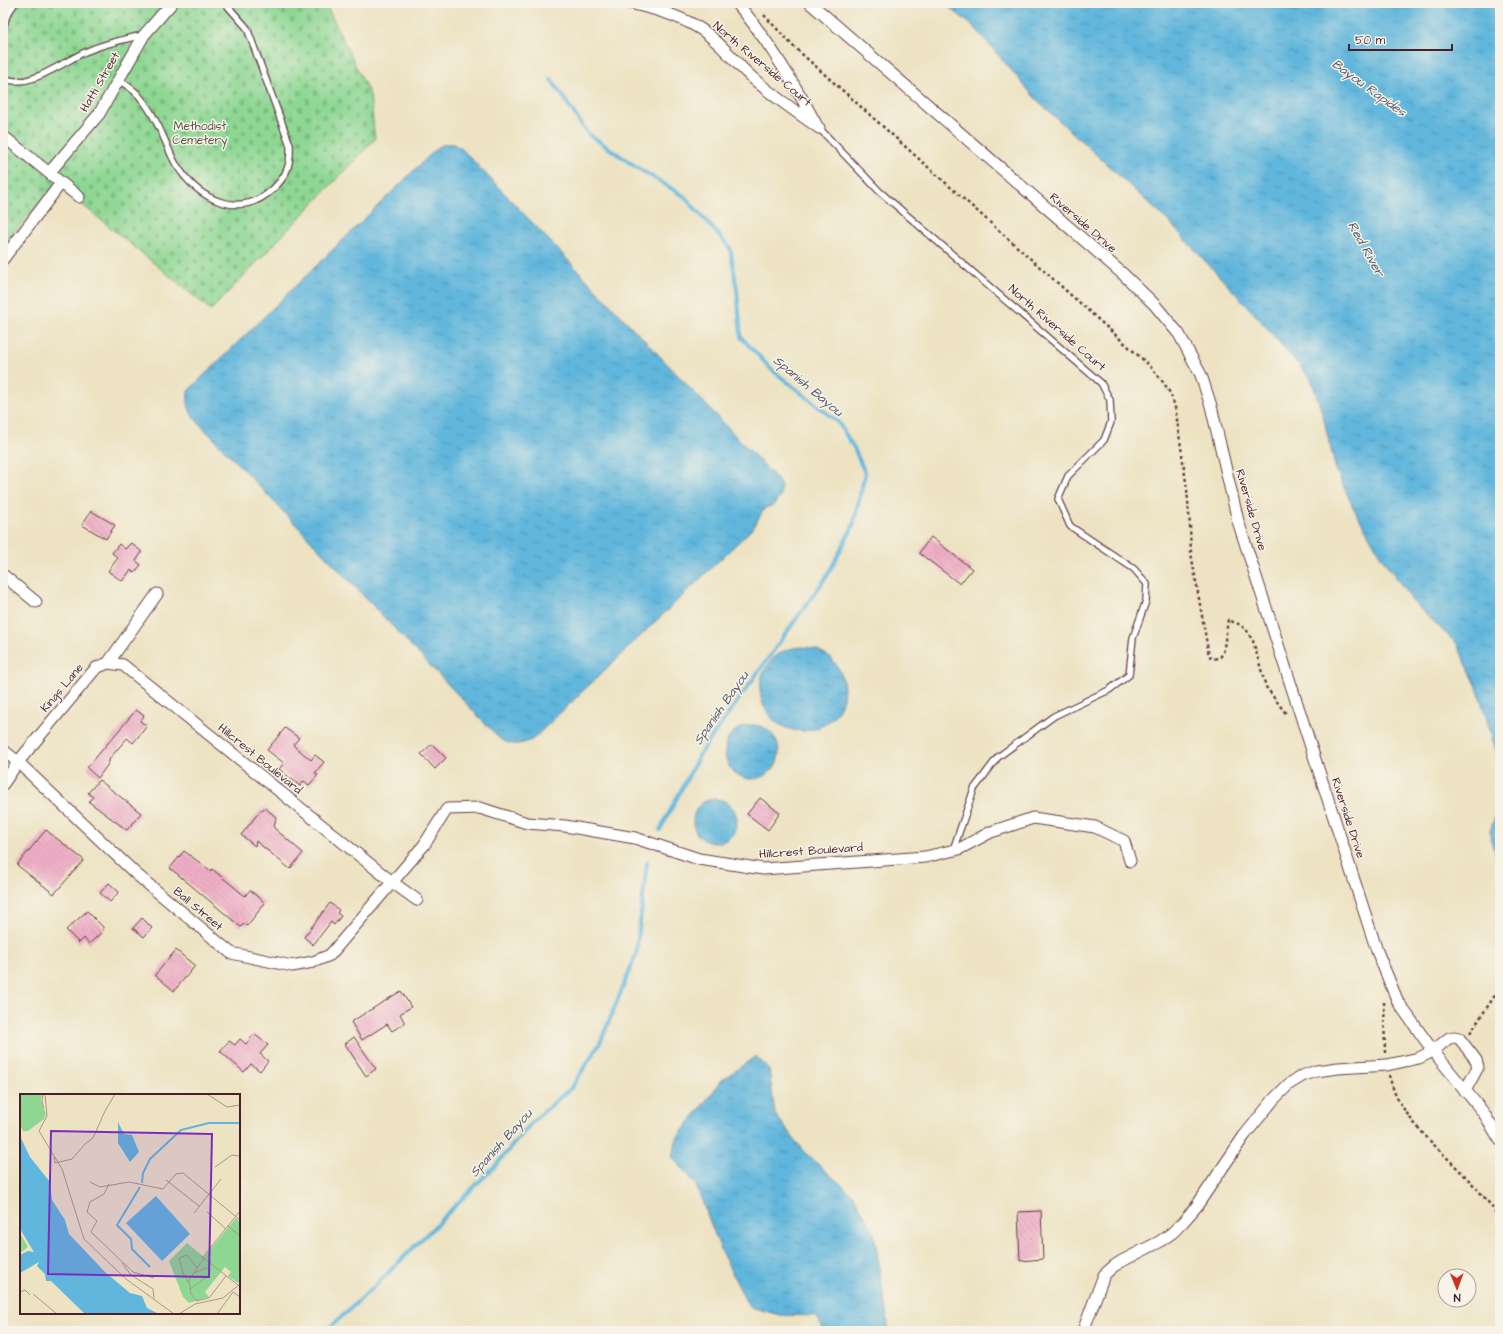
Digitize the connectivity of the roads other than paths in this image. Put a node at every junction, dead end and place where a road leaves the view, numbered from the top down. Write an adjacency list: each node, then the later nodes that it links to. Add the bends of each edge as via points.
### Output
1 (15, 3): 7 (lane, via 6,15)
2 (172, 3): 8 (street, Hatti Street)
3 (225, 3): 10 (lane, via 247,28 290,145 291,160 286,173 272,189 254,202 242,205 229,205 212,199 193,185 177,167 140,96)
4 (630, 3): 11 (street, North Riverside Court, via 690,22 710,36 747,72)
5 (737, 3): 11 (street, via 795,86)
6 (810, 3): 28 (street, Riverside Drive, via 1123,274 1154,304 1179,334 1201,375 1207,393 1238,521 1377,951 1398,1002)
7 (3, 28)
8 (144, 35): 9 (lane, via 88,50 31,79 16,81); 10 (street, Hatti Street)
9 (3, 77)
10 (119, 80): 13 (street, Hatti Street, via 99,114)
11 (819, 128): 24 (lane, North Riverside Court, via 879,191 1101,383 1110,400 1111,422 1104,440 1068,476 1058,499 1070,526 1134,569 1147,584 1146,601 1134,638 1129,675 1109,690 1054,716 998,757 974,789)
12 (3, 136): 13 (street)
13 (48, 173): 14 (street)
14 (61, 183): 15 (street); 16 (street)
15 (79, 197)
16 (3, 259)
17 (3, 575): 19 (street)
18 (157, 594): 20 (street, Kings Lane)
19 (36, 602)
20 (108, 663): 22 (street, Kings Lane, via 96,668); 26 (street, Hillcrest Boulevard, via 123,665)
21 (3, 750): 22 (street, Ball Street)
22 (18, 762): 23 (street, Kings Lane); 26 (street, Ball Street, via 136,874 231,953 292,966 330,955)
23 (3, 784)
24 (954, 850): 25 (street, Hillcrest Boulevard, via 991,832 1033,818 1095,827 1124,841); 26 (street, Hillcrest Boulevard, via 925,856 763,869 699,859 635,838 565,826 527,823 480,808 447,809 424,845)
25 (1130, 861)
26 (392, 882): 27 (street, Hillcrest Boulevard)
27 (417, 900)
28 (1433, 1051): 29 (street, Riverside Drive); 29 (street, via 1449,1038 1459,1038 1476,1060 1478,1068); 31 (street, via 1419,1058 1387,1065 1316,1071 1289,1084 1274,1098 1244,1136 1184,1222 1159,1242 1122,1261 1104,1275)
29 (1465, 1091): 30 (street, Riverside Drive, via 1483,1112)
30 (1500, 1140)
31 (1083, 1331)

